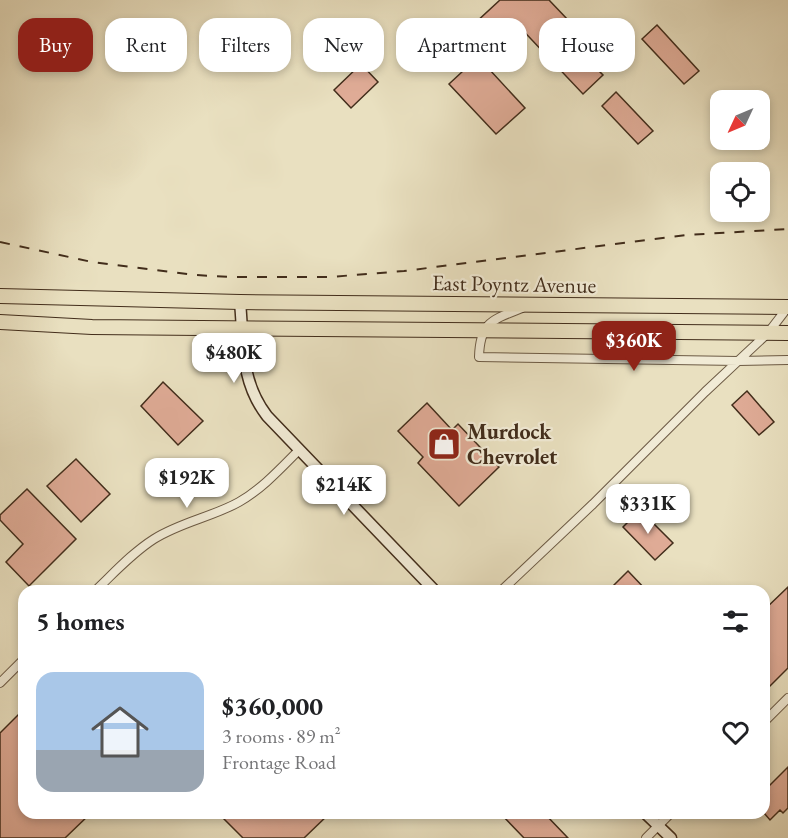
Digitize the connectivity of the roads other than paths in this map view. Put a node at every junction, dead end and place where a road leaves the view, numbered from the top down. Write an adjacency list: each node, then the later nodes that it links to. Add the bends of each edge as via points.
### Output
1 (0, 296): 2 (highway, East Poyntz Avenue)
2 (240, 302): 3 (highway, East Poyntz Avenue); 6 (main road)
3 (527, 306): 4 (highway, East Poyntz Avenue); 7 (street)
4 (788, 307): 8 (street)
5 (0, 322): 6 (highway, East Poyntz Avenue)
6 (243, 328): 7 (highway, East Poyntz Avenue); 12 (main road, via 244,362 253,395 267,417)
7 (482, 330): 8 (highway, East Poyntz Avenue); 11 (street, via 479,357)
8 (768, 333): 9 (highway, East Poyntz Avenue); 11 (street)
9 (788, 333)
10 (788, 360): 11 (street)
11 (738, 361): 15 (street)
12 (299, 450): 13 (street, via 255,491 155,539); 14 (main road)
13 (101, 585)
14 (429, 585)
15 (507, 585)
16 (18, 665): 17 (street)
17 (0, 683)
18 (788, 698): 19 (street)
19 (770, 716)
20 (651, 819): 22 (main road)
21 (665, 819): 22 (street)
22 (658, 826): 23 (street); 24 (main road)
23 (646, 838)
24 (671, 838)

